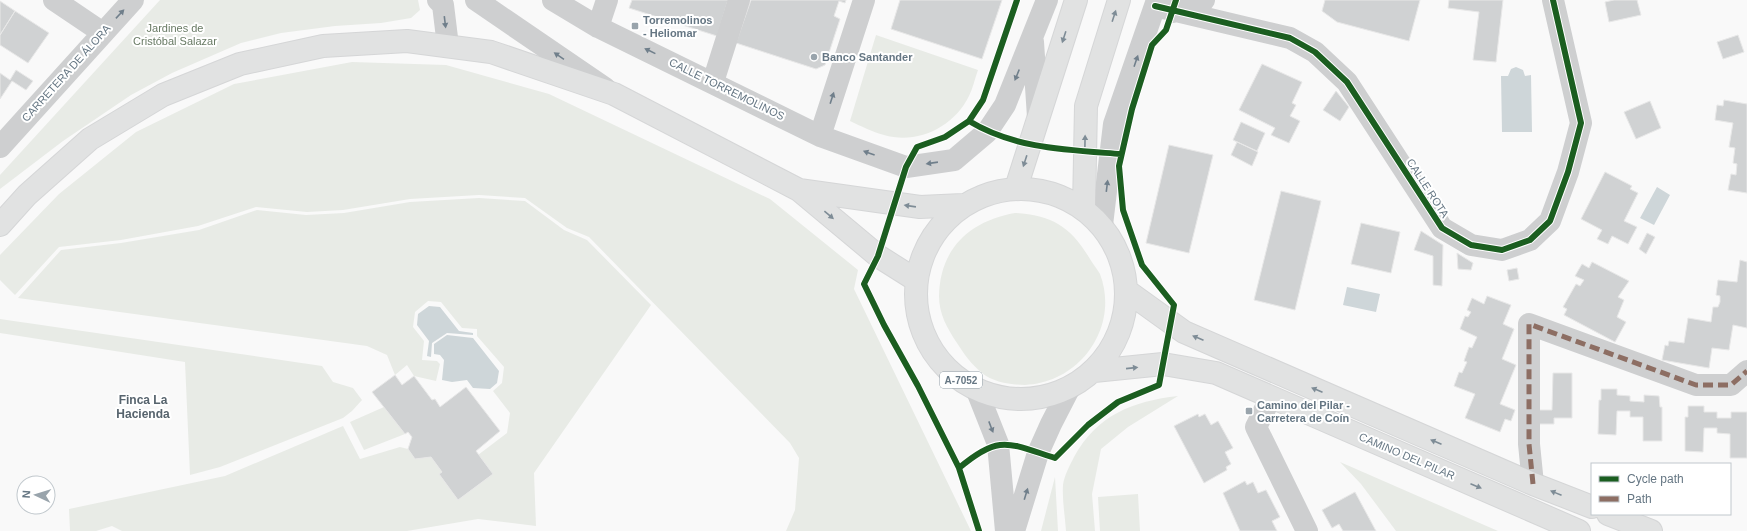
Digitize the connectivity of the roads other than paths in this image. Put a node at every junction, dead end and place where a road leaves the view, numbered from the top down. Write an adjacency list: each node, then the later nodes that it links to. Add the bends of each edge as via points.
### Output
1 (54, 0): 16 (street)
2 (133, 0): 16 (street, CARRETERA DE ÁLORA, one-way to 2)
3 (438, 0): 18 (street, one-way to 18, via 443,5)
4 (476, 0): 20 (street, one-way to 4)
5 (553, 0): 15 (street, CALLE TORREMOLINOS)
6 (607, 0): 15 (street)
7 (739, 0): 19 (street)
8 (864, 0): 22 (street, one-way to 8)
9 (1047, 0): 17 (street)
10 (1076, 0): 21 (main road, one-way to 21)
11 (1119, 0): 27 (main road, one-way to 11, via 1086,106)
12 (1204, 0): 14 (street)
13 (1553, 0): 14 (street, CALLE ROTA, via 1581,124 1568,172 1550,222 1530,240 1502,250 1471,245 1442,228 1347,82 1314,52 1290,38)
14 (1162, 6): 29 (street, one-way to 14, via 1114,124)
15 (598, 27): 19 (street, CALLE TORREMOLINOS, one-way to 15)
16 (103, 33): 23 (street, CARRETERA DE ÁLORA)
17 (1033, 37): 21 (street); 22 (street, CALLE TORREMOLINOS, one-way to 22, via 1005,105 987,132 954,160 906,167)
18 (448, 46): 20 (main road, via 491,52); 28 (main road, via 407,41 323,46 240,64 162,95 90,139 27,195)
19 (713, 82): 22 (street, CALLE TORREMOLINOS)
20 (614, 94): 25 (main road)
21 (1038, 117): 24 (main road, one-way to 24)
22 (820, 136)
23 (0, 147)
24 (1016, 188): 26 (main road, A-7052, via 988,193); 27 (main road, A-7052, via 1040,189 1063,196)
25 (799, 190): 26 (main road, one-way to 25, via 920,207); 30 (main road, one-way to 30, via 878,256)
26 (963, 205): 30 (main road, A-7052, via 942,224 926,251)
27 (1084, 208): 29 (main road, A-7052)
28 (0, 225)
29 (1102, 225): 31 (main road, A-7052, via 1115,245 1124,268)
30 (916, 280): 35 (main road, A-7052, via 917,313 929,345 949,372)
31 (1127, 291): 32 (main road, A-7052, via 1124,321 1112,348); 37 (main road, one-way to 31, via 1184,332)
32 (1094, 371): 34 (main road, A-7052); 36 (main road, CAMINO DEL PILAR, one-way to 36, via 1163,364 1216,373)
33 (1747, 371): 37 (street, via 1731,385 1696,385 1529,324 1529,444)
34 (1069, 388): 35 (main road, A-7052, via 1047,397 1023,400 1000,398); 41 (street, one-way to 34, via 1038,453)
35 (977, 391): 40 (street, one-way to 40, via 998,444)
36 (1271, 397): 42 (street, via 1256,427); 43 (main road, CAMINO DEL PILAR, one-way to 43)
37 (1533, 484): 38 (main road, one-way to 37)
38 (1591, 508)
39 (1611, 515): 44 (main road)
40 (1006, 531)
41 (1014, 531)
42 (1307, 531)
43 (1579, 531)
44 (1651, 531)

